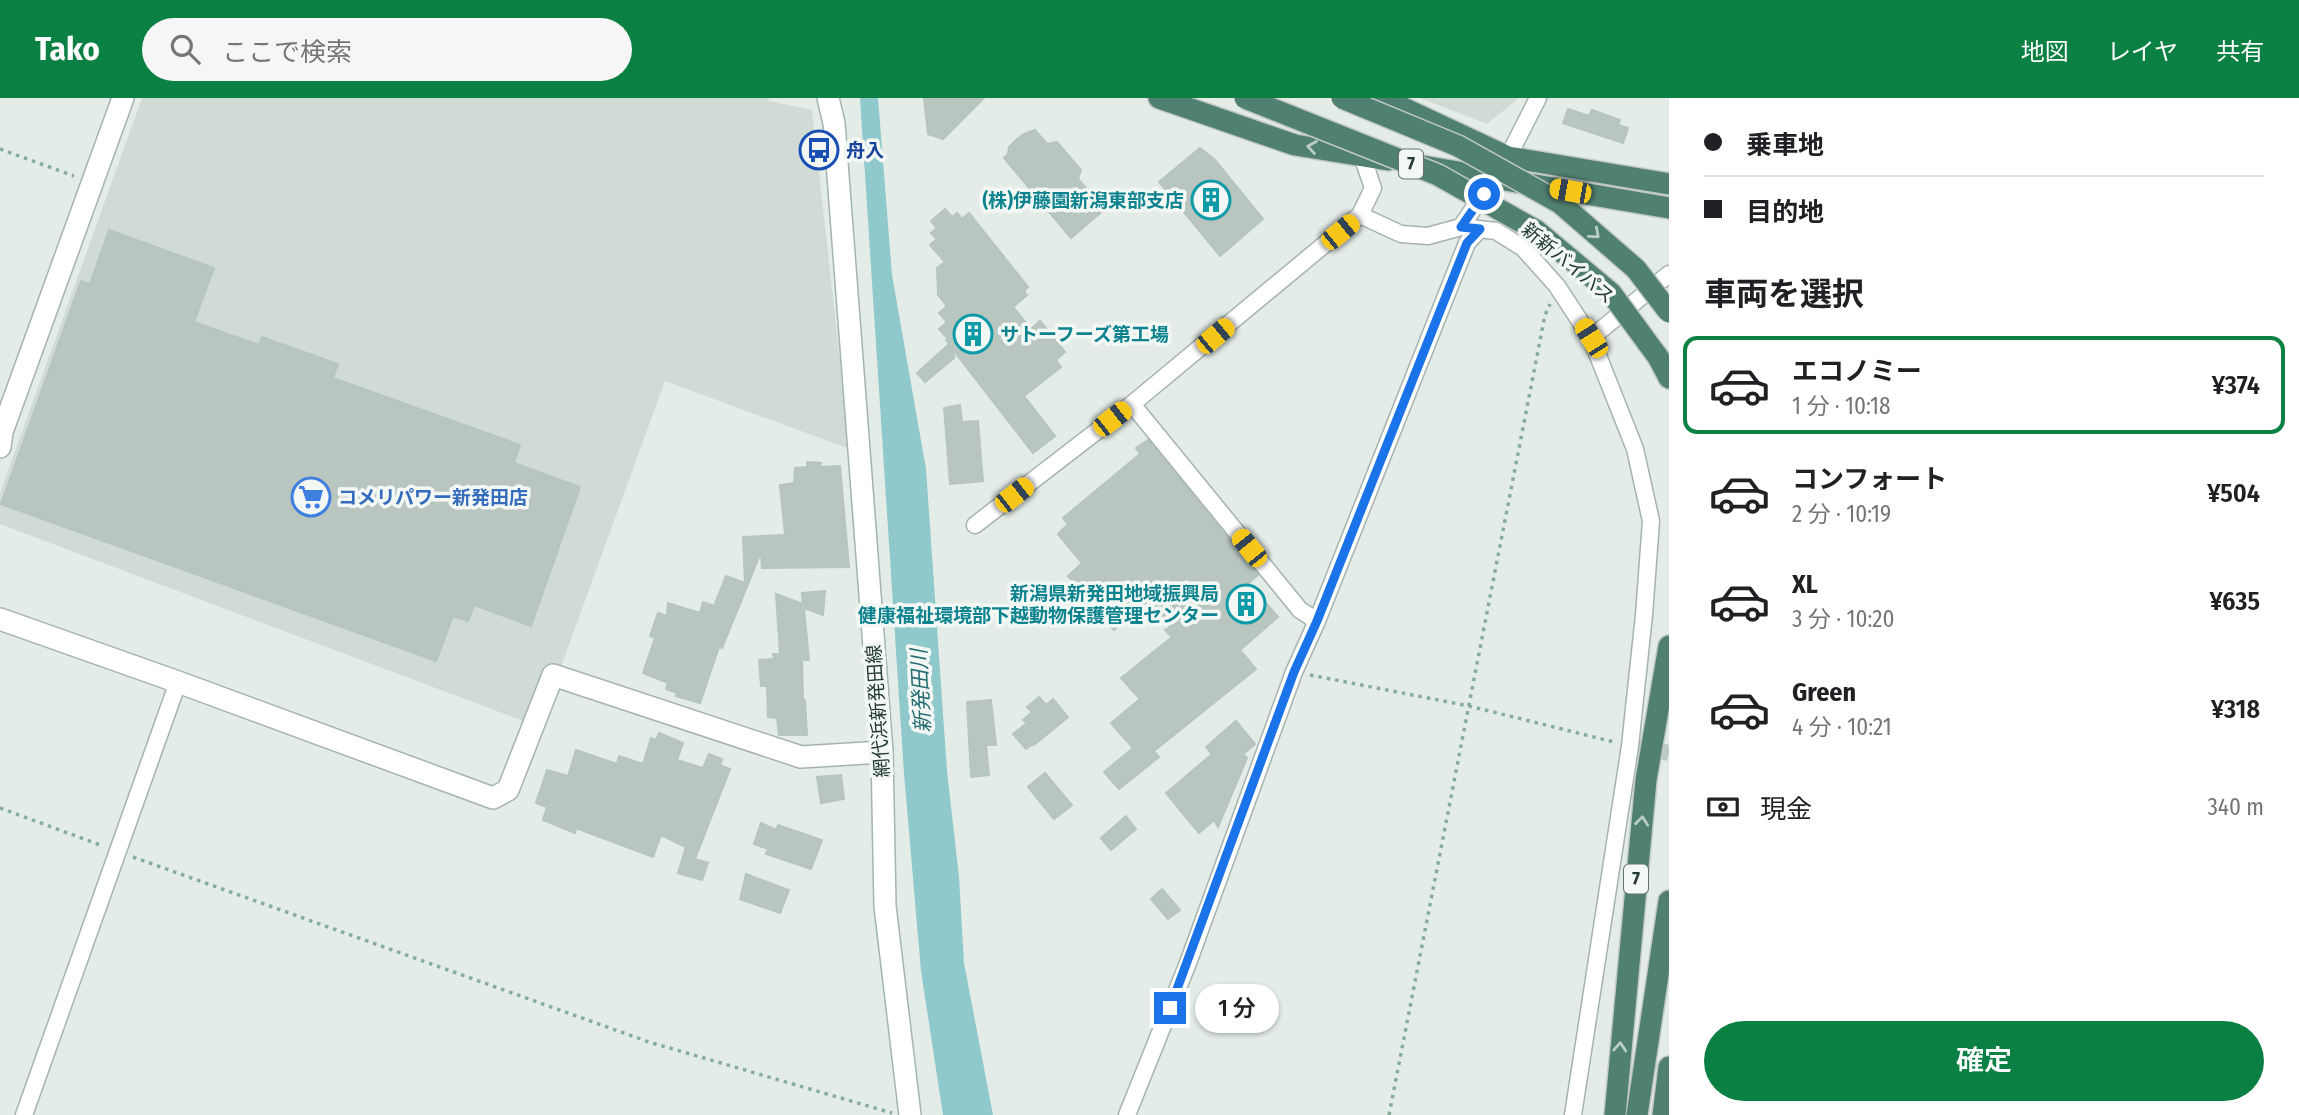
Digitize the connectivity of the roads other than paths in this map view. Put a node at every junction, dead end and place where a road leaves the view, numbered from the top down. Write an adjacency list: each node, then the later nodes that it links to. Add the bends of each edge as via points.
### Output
1 (123, 98): 21 (street)
2 (828, 98): 27 (street, 網代浜新発田線, via 834,123)
3 (1159, 98): 8 (highway, 7, one-way to 3, via 1295,145)
4 (1245, 98): 19 (highway, 新新バイパス / 7, bridge, via 1438,175 1537,231 1611,293)
5 (1342, 98): 17 (highway, 新新バイパス / 7, one-way to 17, bridge, via 1458,146 1560,203 1636,269)
6 (1382, 98): 9 (highway)
7 (1538, 98): 9 (street)
8 (1362, 156): 10 (highway, 7); 13 (street, via 1373,188)
9 (1508, 157): 10 (street); 11 (highway)
10 (1496, 178): 12 (highway, 7); 14 (street)
11 (1669, 184)
12 (1669, 208)
13 (1360, 215): 14 (street, via 1401,234 1428,236); 20 (street)
14 (1461, 227): 15 (street)
15 (1480, 229): 18 (street, via 1496,231 1523,248 1557,286); 24 (street, via 1467,243)
16 (1669, 274): 18 (street)
17 (1669, 312)
18 (1591, 338): 33 (street, via 1635,449 1651,521 1632,746)
19 (1669, 378)
20 (1132, 404): 22 (street); 24 (street, via 1300,610)
21 (0, 447)
22 (975, 525)
23 (0, 619): 26 (street)
24 (1317, 621): 32 (street)
25 (1669, 646): 34 (highway, 7, one-way to 25, via 1646,780)
26 (178, 682): 27 (street, via 493,798 508,790 553,676 801,757); 30 (street)
27 (881, 751): 31 (street, 網代浜新発田線, via 885,906)
28 (1669, 901): 35 (highway, 7)
29 (1669, 1067): 36 (highway)
30 (24, 1115)
31 (910, 1115)
32 (1127, 1115)
33 (1573, 1115)
34 (1615, 1115)
35 (1637, 1115)
36 (1662, 1115)

